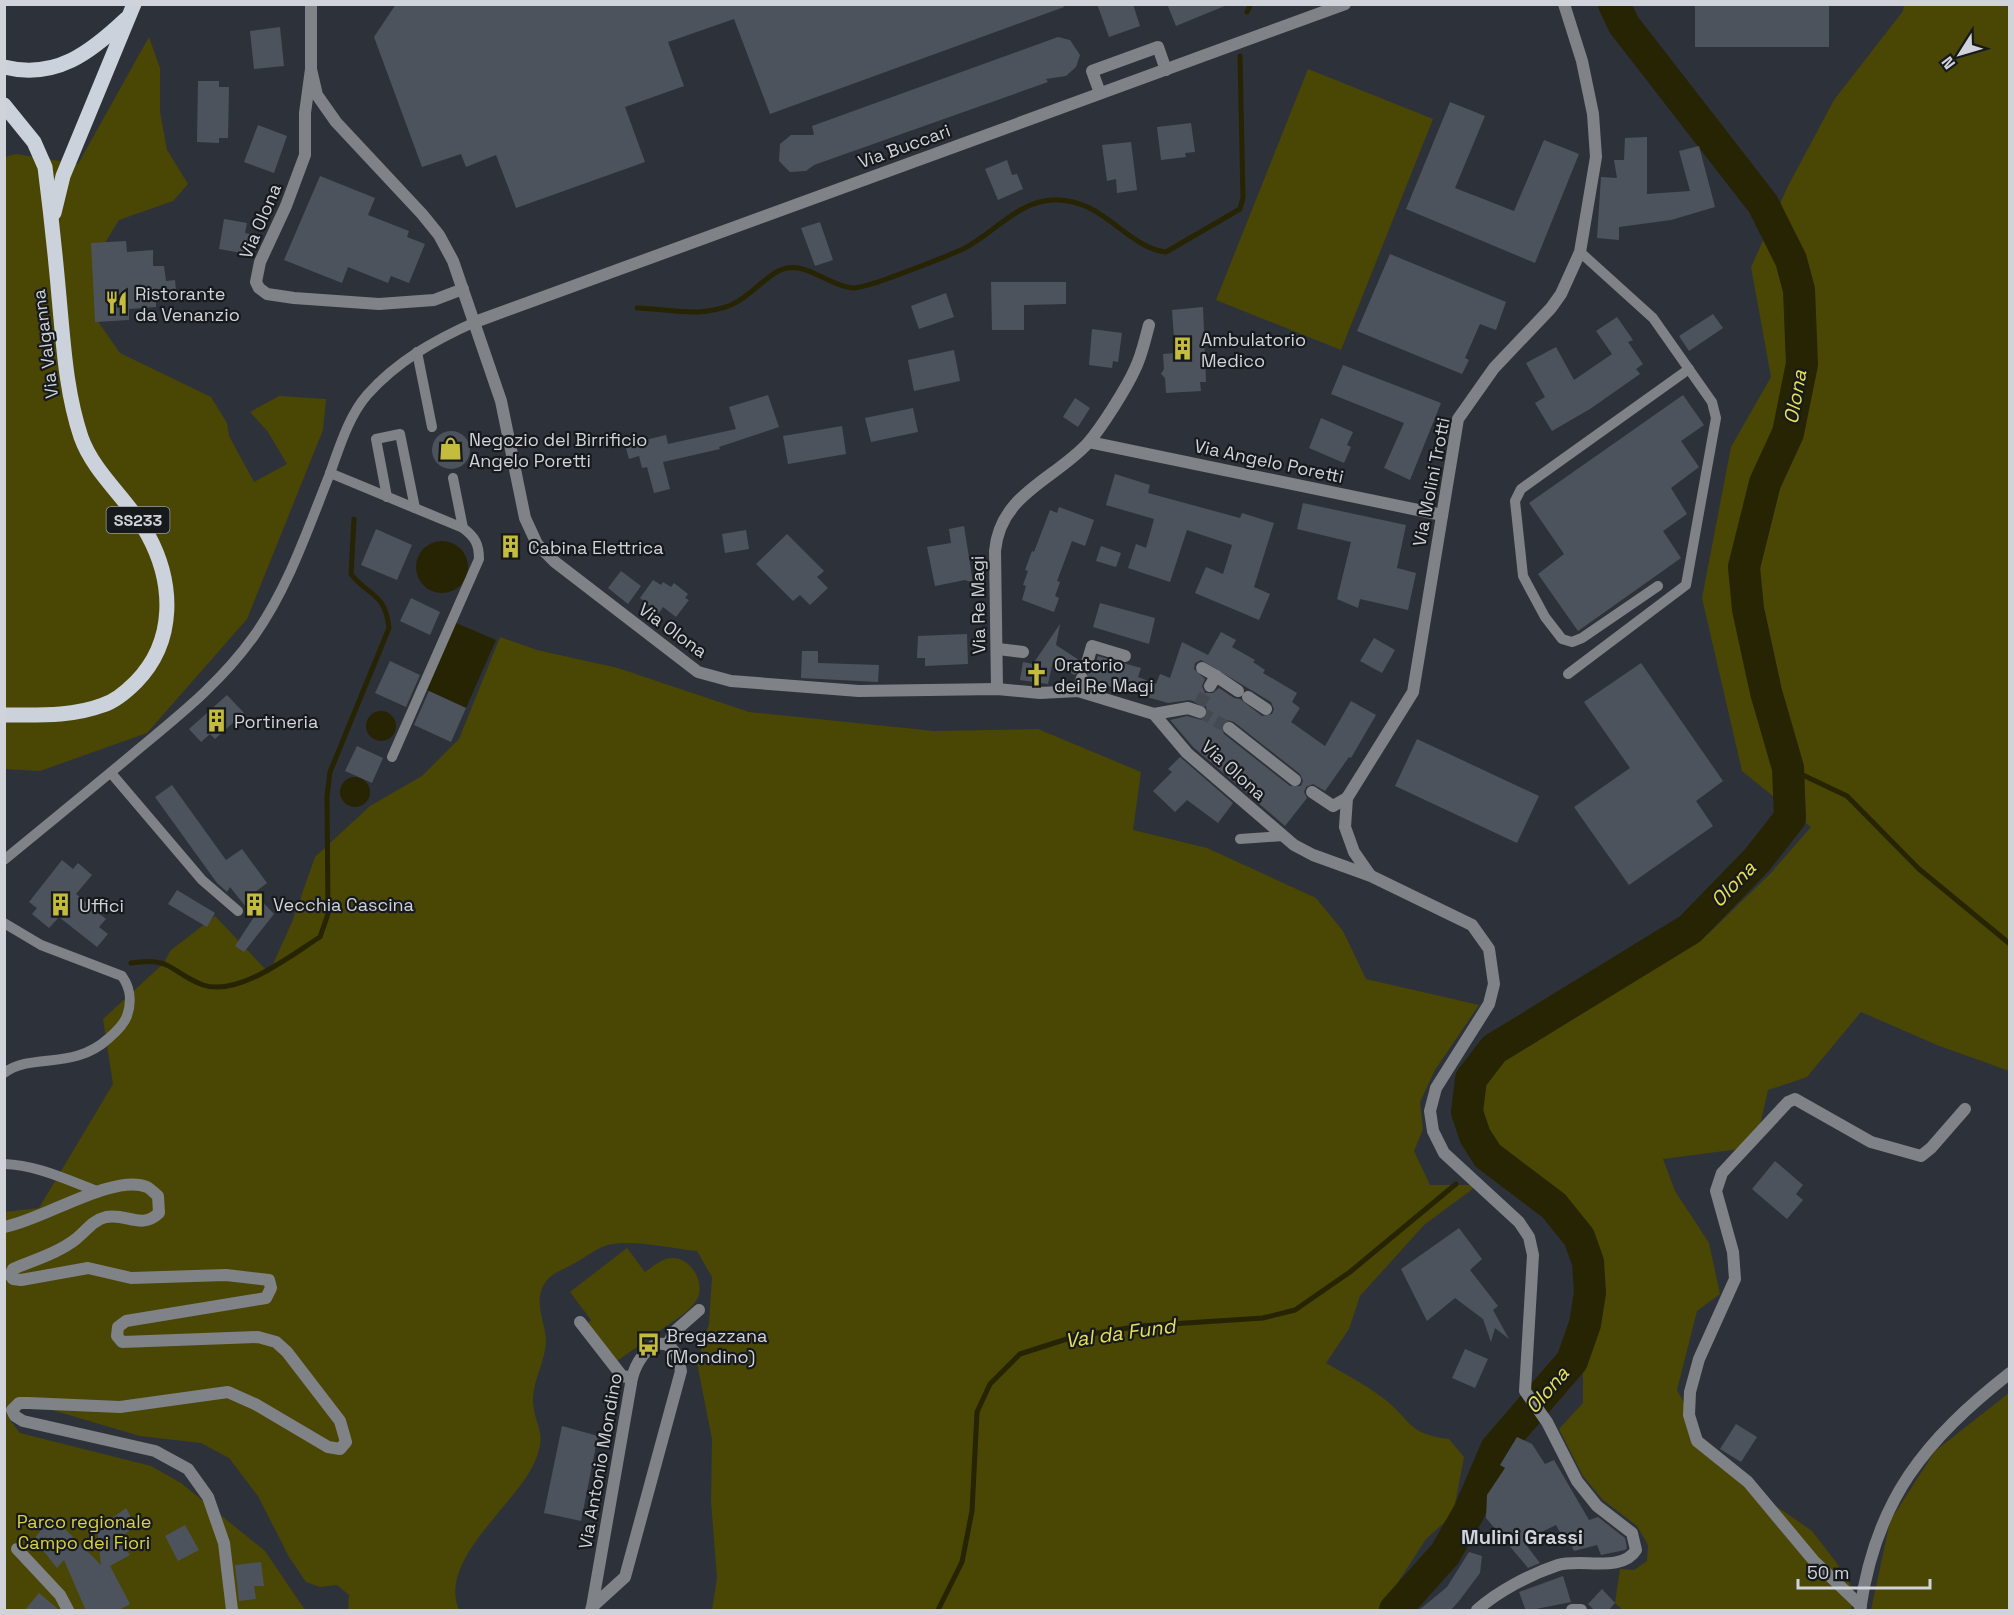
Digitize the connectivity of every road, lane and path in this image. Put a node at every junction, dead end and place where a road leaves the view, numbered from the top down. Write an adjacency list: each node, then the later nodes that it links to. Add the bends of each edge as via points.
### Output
1 (311, 4): 6 (street, Via Olona)
2 (1345, 4): 7 (street, Via Buccari)
3 (1564, 4): 11 (street, Via Molini Trotti, via 1582,61 1593,114 1596,156)
4 (132, 9): 5 (main road, via 97,47 70,62 41,69); 10 (main road, SS233, via 63,176)
5 (4, 67)
6 (311, 69): 12 (street, Via Olona, via 317,95 336,123 439,235); 12 (street, Via Olona, via 305,155 260,261 256,282 259,288 267,294 294,298 379,304 434,300)
7 (1166, 70): 8 (street, Via Buccari); 8 (street, via 1158,47 1092,71)
8 (1100, 93): 13 (street, Via Buccari)
9 (4, 105): 10 (main road, SS233, via 34,142 42,159)
10 (52, 222): 38 (main road, Via Valganna / SS233, via 68,389 82,440 147,534 164,572 167,609 163,641 146,672 106,705 68,715)
11 (1580, 252): 16 (lane, via 1653,318); 23 (street, Via Molini Trotti, via 1551,308 1494,368 1458,419)
12 (463, 289): 13 (street, Via Olona)
13 (476, 322): 15 (lane); 33 (street, Via Olona, via 501,401 525,518 537,544 698,672 731,681 824,689)
14 (1149, 325): 18 (street, Via Re Magi, via 1136,368)
15 (417, 352): 17 (lane); 19 (lane, via 366,396 350,423)
16 (1689, 369): 25 (lane, via 1521,489 1515,501 1523,576 1562,639 1572,642 1582,638); 31 (lane, via 1712,402 1716,418 1686,585)
17 (432, 427)
18 (1089, 442): 23 (street, Via Angelo Poretti); 26 (street, Via Re Magi, via 1012,505 1003,520 995,551)
19 (330, 473): 21 (lane); 41 (lane, via 298,555 254,636 230,668 198,700)
20 (453, 478): 24 (lane)
21 (387, 497): 22 (lane); 22 (lane, via 376,438 400,434)
22 (415, 508): 24 (lane)
23 (1442, 515): 44 (street, Via Molini Trotti, via 1413,692)
24 (463, 528): 40 (lane, via 479,545 479,559)
25 (1658, 585)
26 (998, 649): 27 (street, Via Re Magi); 33 (street, Via Re Magi)
27 (1023, 652)
28 (1125, 656): 29 (street, via 1092,646)
29 (1086, 663)
30 (1202, 668): 36 (street, via 1213,681)
31 (1568, 674)
32 (1082, 678): 34 (street)
33 (997, 689): 34 (street, Via Olona)
34 (1078, 691): 37 (street, Via Olona)
35 (1199, 709): 37 (street)
36 (1266, 709)
37 (1154, 714): 45 (street, Via Olona, via 1187,753)
38 (4, 715)
39 (1229, 728): 42 (street)
40 (392, 757)
41 (111, 773): 47 (lane); 49 (lane, via 202,880)
42 (1294, 780)
43 (1312, 792): 44 (street, via 1332,806)
44 (1347, 798): 48 (street, Via Molini Trotti, via 1345,827 1354,852)
45 (1283, 836): 46 (lane); 48 (street, Via Olona, via 1313,855)
46 (1240, 839)
47 (4, 860)
48 (1371, 876): 66 (street, Via Olona, via 1472,925 1489,949 1494,984 1489,1004 1436,1088 1430,1111 1433,1131 1444,1153 1519,1222 1529,1237 1533,1255 1525,1390 1547,1422 1577,1481 1597,1506 1632,1533 1636,1550 1624,1561 1560,1565 1527,1578)
49 (238, 911)
50 (4, 923): 51 (lane, via 40,945 122,976 131,1003 125,1020 101,1046 64,1061 15,1065)
51 (4, 1072)
52 (1965, 1109): 62 (street, via 1921,1156 1870,1142 1795,1099 1788,1101 1722,1173 1716,1191 1733,1252 1735,1279 1699,1359 1690,1392 1689,1415 1697,1441 1748,1482 1814,1561)
53 (4, 1164): 54 (lane, via 51,1173)
54 (97, 1191): 55 (street); 65 (street, via 147,1187 158,1196 159,1213 145,1222 106,1217 89,1225 58,1250 13,1269 13,1279 88,1268 131,1278 226,1275 269,1280 271,1288 266,1298 126,1321 118,1327 117,1336 122,1342 258,1337 276,1342 340,1421 346,1442 340,1449 321,1444 228,1392 120,1407 28,1402 19,1403 12,1410 23,1421 155,1451 188,1469 208,1497 224,1543)
55 (4, 1227)
56 (699, 1310): 58 (street, via 674,1332)
57 (580, 1322): 60 (street, via 622,1376)
58 (668, 1344): 60 (street, Via Antonio Mondino, via 660,1343 641,1356); 63 (street, Via Antonio Mondino, via 678,1355 681,1371 625,1577)
59 (2010, 1373): 62 (street, via 1941,1433 1909,1474 1876,1545)
60 (632, 1378): 63 (street, Via Antonio Mondino)
61 (17, 1549): 64 (street, via 60,1595)
62 (1861, 1608)
63 (592, 1609)
64 (68, 1611)
65 (232, 1611)
66 (1477, 1611)
67 (1572, 1611): 68 (street)
68 (1581, 1611)

